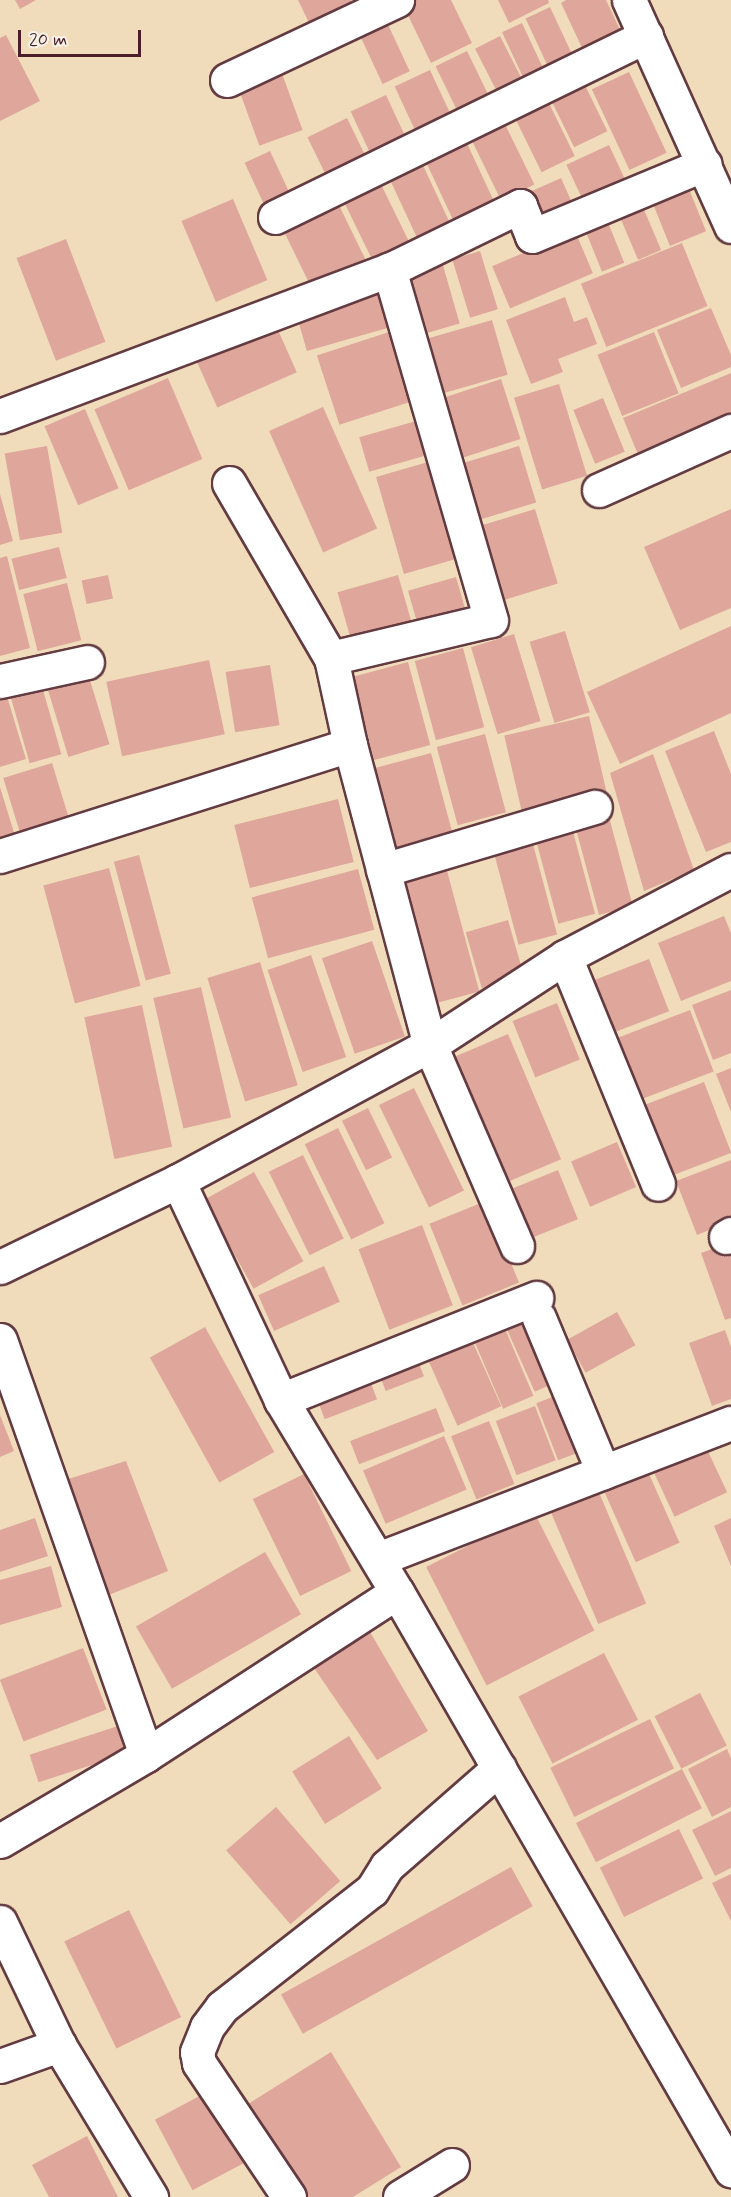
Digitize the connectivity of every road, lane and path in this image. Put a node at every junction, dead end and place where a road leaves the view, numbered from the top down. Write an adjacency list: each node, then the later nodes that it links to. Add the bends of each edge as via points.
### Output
1 (397, 0): 4 (street)
2 (629, 0): 3 (street)
3 (645, 36): 5 (street); 6 (street)
4 (227, 80)
5 (705, 164): 7 (street); 8 (street, via 532,236 520,206)
6 (275, 217)
7 (731, 226)
8 (389, 270): 9 (street); 13 (street, via 491,620)
9 (0, 416)
10 (731, 431): 12 (street)
11 (229, 483): 13 (street)
12 (599, 490)
13 (331, 658): 16 (street)
14 (87, 662): 15 (street)
15 (0, 681)
16 (350, 745): 18 (street); 19 (street)
17 (595, 807): 19 (street)
18 (0, 856)
19 (383, 870): 22 (street)
20 (729, 875): 21 (street)
21 (565, 957): 22 (street); 24 (street)
22 (430, 1045): 23 (street); 25 (street)
23 (178, 1180): 26 (street); 28 (street)
24 (658, 1184)
25 (517, 1246)
26 (0, 1267)
27 (0, 1340): 33 (street)
28 (282, 1400): 30 (street, via 537,1308); 31 (street)
29 (731, 1423): 30 (street)
30 (603, 1472): 31 (street)
31 (378, 1559): 32 (street)
32 (398, 1592): 33 (street); 34 (street)
33 (146, 1755): 35 (street)
34 (499, 1767): 40 (street); 42 (street, via 387,1866 372,1890 222,2007 207,2027 197,2052 199,2063)
35 (0, 1841)
36 (0, 1922): 37 (street)
37 (59, 2045): 38 (street); 41 (street)
38 (0, 2066)
39 (452, 2165): 43 (street)
40 (731, 2170)
41 (151, 2197)
42 (289, 2197)
43 (400, 2197)

